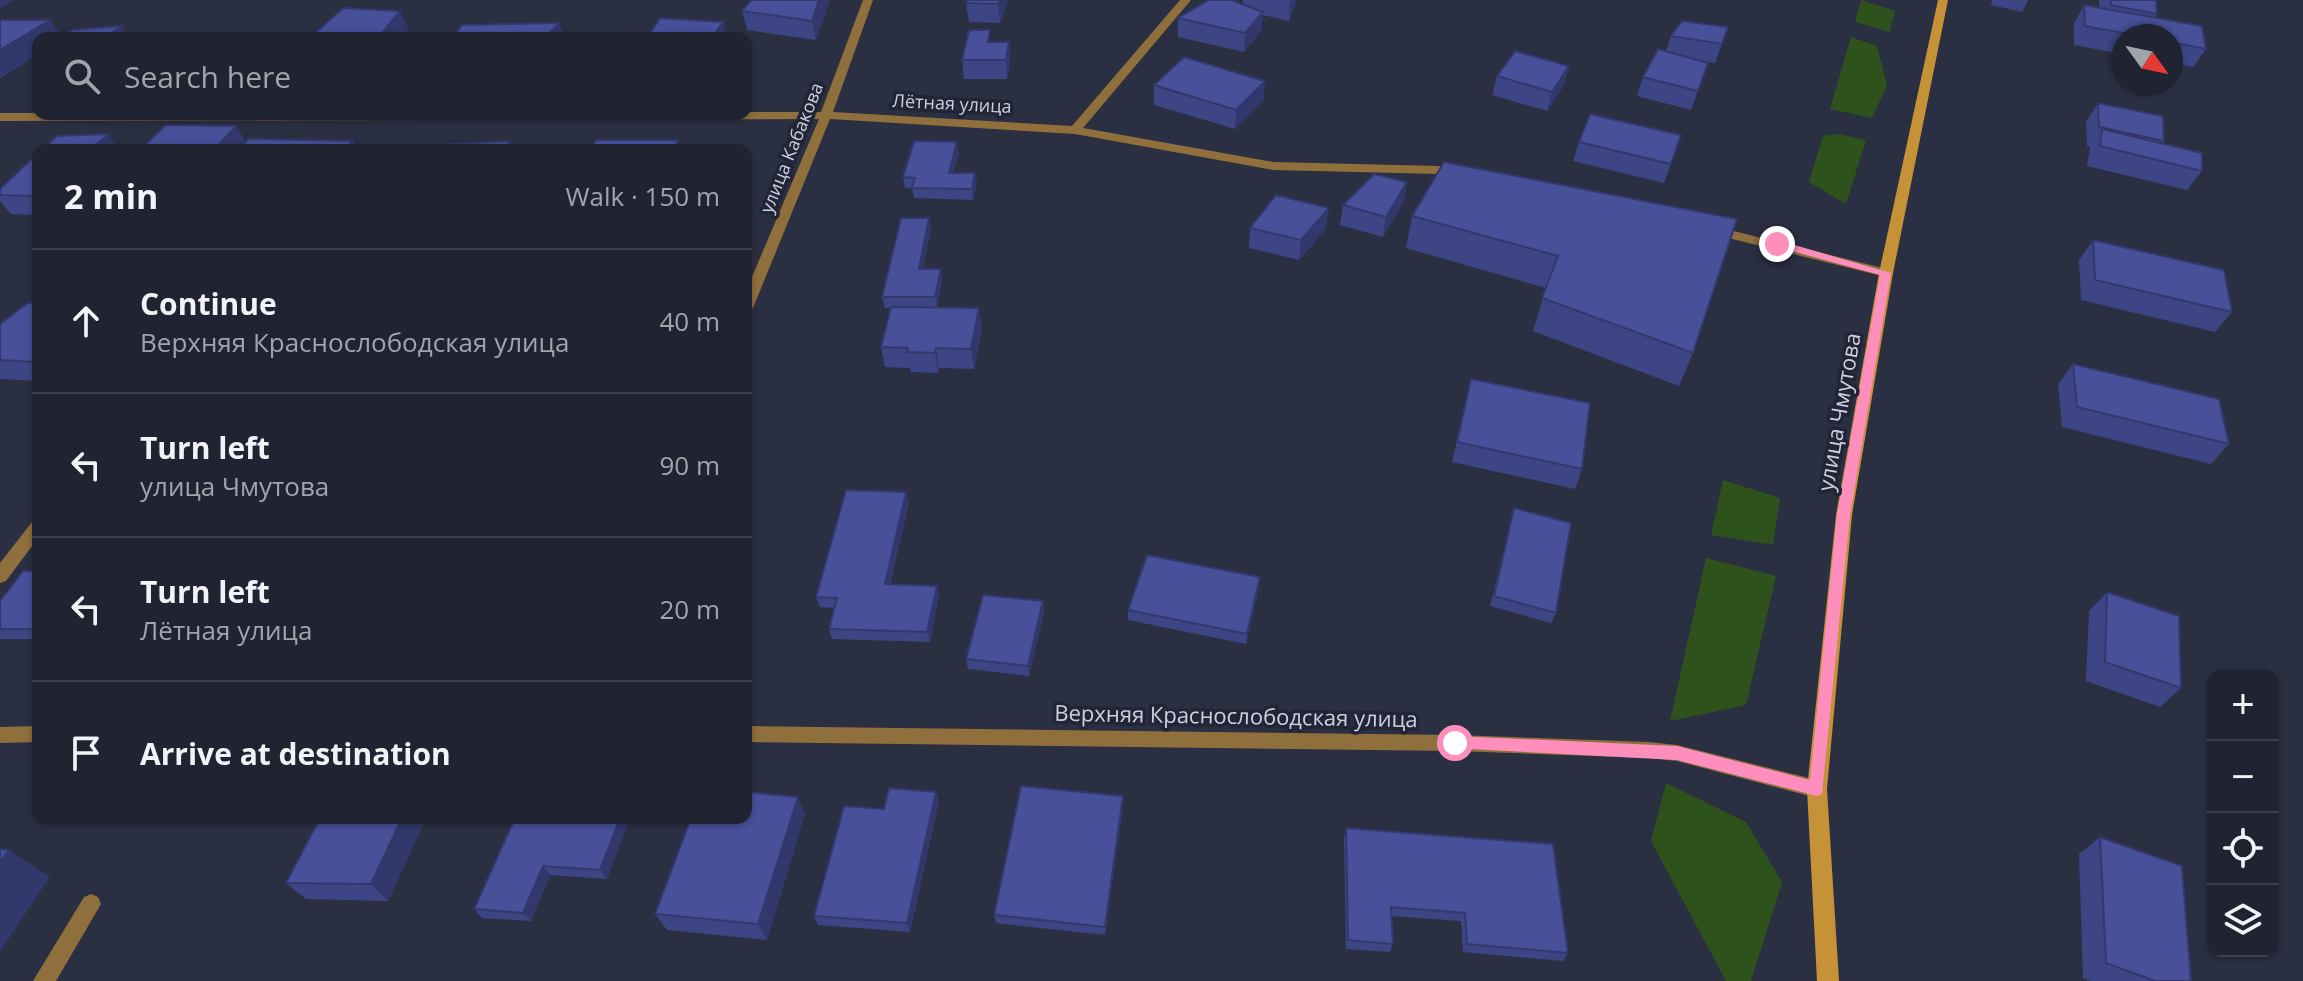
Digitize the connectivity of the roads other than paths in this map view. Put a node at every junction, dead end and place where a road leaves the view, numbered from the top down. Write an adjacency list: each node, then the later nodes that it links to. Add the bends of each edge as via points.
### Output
1 (868, 0): 5 (street, улица Кабакова)
2 (1186, 0): 8 (street)
3 (1943, 0): 11 (main road, улица Чмутова)
4 (752, 115): 5 (street, Лётная улица)
5 (826, 115): 8 (street, Лётная улица); 12 (street, улица Кабакова)
6 (0, 117): 7 (street, Лётная улица)
7 (32, 117)
8 (1075, 130): 9 (street, Лётная улица, via 1273,166 1439,170)
9 (1470, 176)
10 (1700, 227): 11 (street)
11 (1886, 273): 18 (main road, улица Чмутова, via 1844,515)
12 (752, 294)
13 (32, 534): 14 (street)
14 (0, 576)
15 (32, 734): 17 (street)
16 (752, 734): 18 (street, Верхняя Краснослободская улица, via 1649,750)
17 (0, 735)
18 (1817, 789): 21 (main road, улица Чмутова)
19 (91, 904): 20 (street)
20 (44, 981)
21 (1828, 981)

